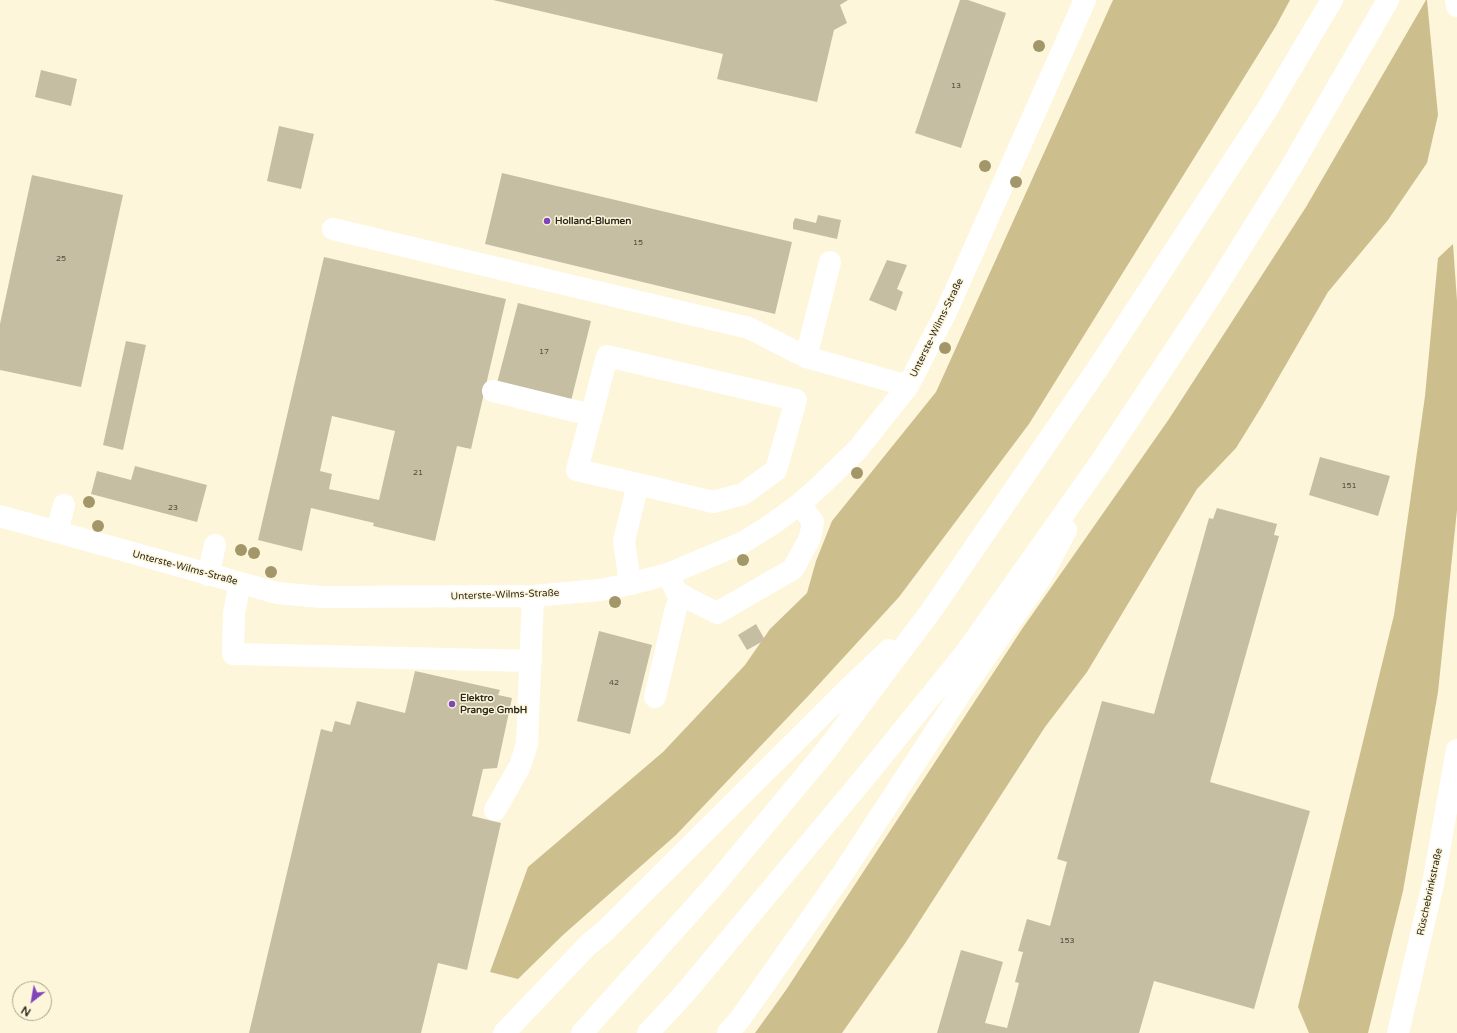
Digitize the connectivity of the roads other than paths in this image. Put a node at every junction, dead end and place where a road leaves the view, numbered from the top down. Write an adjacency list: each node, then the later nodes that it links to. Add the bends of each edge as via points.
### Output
1 (1085, 0): 9 (main road, Unterste-Wilms-Straße, via 946,312)
2 (1332, 0): 25 (main road, via 1266,111 1098,368)
3 (1388, 0): 12 (main road, via 1290,169 1210,297)
4 (1456, 0): 5 (main road)
5 (1457, 6)
6 (333, 229): 8 (main road, via 749,328)
7 (830, 262): 8 (main road)
8 (806, 357): 9 (main road)
9 (908, 386): 14 (main road, Unterste-Wilms-Straße, via 858,449)
10 (493, 391): 11 (main road)
11 (591, 415): 13 (main road, via 577,470); 13 (main road, via 607,356 796,400 776,470 743,494 713,502)
12 (1102, 460): 30 (main road, via 1040,579 962,691 843,872); 33 (main road, via 964,655 865,777)
13 (638, 484): 22 (main road, via 624,541)
14 (800, 504): 19 (main road, Unterste-Wilms-Straße, via 742,543); 23 (main road, via 812,522 810,538 793,569 716,613)
15 (64, 505): 17 (main road)
16 (0, 516): 17 (main road, Unterste-Wilms-Straße)
17 (57, 532): 20 (main road, Unterste-Wilms-Straße)
18 (215, 545): 20 (main road)
19 (668, 574): 22 (main road, Unterste-Wilms-Straße); 23 (main road, via 677,593)
20 (208, 575): 21 (main road, Unterste-Wilms-Straße)
21 (240, 583): 24 (main road, Unterste-Wilms-Straße, via 277,593 322,597); 26 (main road, via 234,613 233,654)
22 (630, 584): 24 (main road, Unterste-Wilms-Straße, via 600,590)
23 (682, 595): 27 (main road, via 676,608)
24 (532, 596): 26 (main road)
25 (931, 611): 31 (main road, via 848,689 587,946); 32 (main road, via 826,752 717,882)
26 (531, 662): 29 (main road, via 526,744 520,766)
27 (655, 697)
28 (1457, 750): 34 (main road, Rüschebrinkstraße, via 1433,884)
29 (495, 810)
30 (734, 1026)
31 (504, 1033)
32 (582, 1033)
33 (648, 1033)
34 (1398, 1033)

